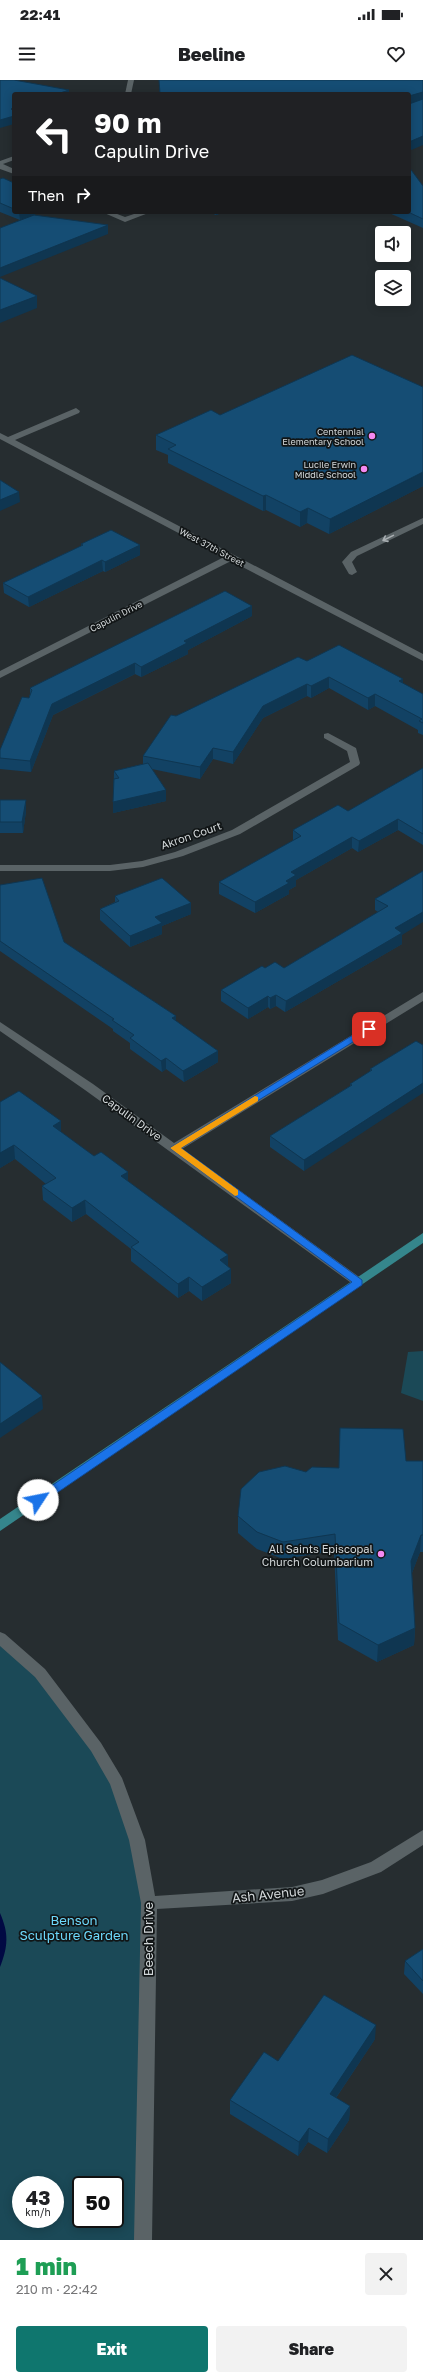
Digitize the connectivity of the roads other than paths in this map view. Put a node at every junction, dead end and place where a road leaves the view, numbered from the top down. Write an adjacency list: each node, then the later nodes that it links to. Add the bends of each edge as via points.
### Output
1 (131, 80): 2 (street)
2 (128, 92)
3 (12, 159): 4 (street)
4 (0, 164): 5 (street)
5 (12, 171)
6 (111, 214): 7 (street, via 125,220)
7 (142, 214)
8 (76, 411): 9 (street)
9 (4, 438): 11 (street, West 37th Street)
10 (423, 521): 12 (street, one-way to 12, via 354,554 347,562)
11 (232, 557): 13 (street, West 37th Street); 14 (street, Capulin Drive)
12 (352, 572)
13 (423, 658)
14 (0, 675)
15 (328, 736): 16 (street, Akron Court, via 352,750 355,763 280,808 211,843 143,864 110,868)
16 (0, 868)
17 (423, 996): 19 (street)
18 (0, 1026): 19 (street, Capulin Drive)
19 (175, 1148): 21 (street, Capulin Drive)
20 (423, 1237): 21 (main road)
21 (358, 1282): 22 (main road)
22 (0, 1526)
23 (0, 1638): 25 (street, Beech Drive, via 40,1673 84,1729 117,1782 138,1840)
24 (423, 1837): 25 (street, Ash Avenue, via 376,1867 323,1887 292,1894)
25 (149, 1903): 26 (street, Beech Drive)
26 (143, 2240)

